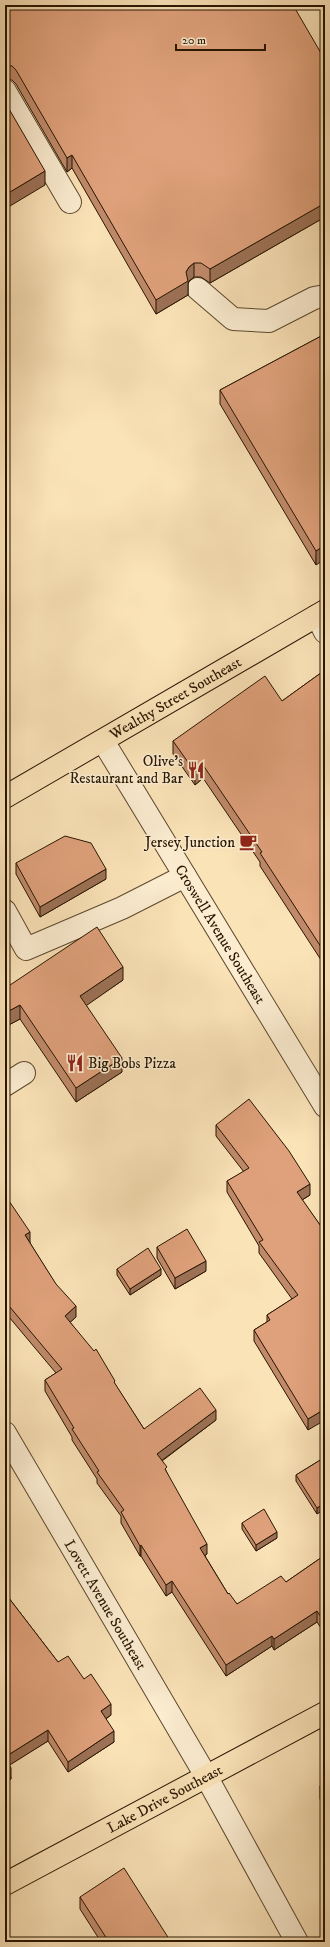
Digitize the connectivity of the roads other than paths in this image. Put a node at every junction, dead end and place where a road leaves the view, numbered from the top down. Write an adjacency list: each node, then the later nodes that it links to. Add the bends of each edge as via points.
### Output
1 (5, 91): 2 (street)
2 (70, 202)
3 (198, 290): 4 (street, via 233,319 240,320 270,321 314,298)
4 (325, 296)
5 (322, 620): 6 (main road, Wealthy Street Southeast)
6 (103, 741): 7 (main road, Wealthy Street Southeast); 8 (street, Croswell Avenue Southeast)
7 (5, 797)
8 (185, 876): 9 (street, via 122,908 26,948); 12 (street, Croswell Avenue Southeast)
9 (5, 911)
10 (24, 1073): 11 (street)
11 (5, 1084)
12 (325, 1106)
13 (5, 1433): 15 (street, Lovett Avenue Southeast)
14 (325, 1713): 15 (main road, Lake Drive Southeast)
15 (206, 1776): 16 (main road, Lake Drive Southeast); 17 (street, Lovett Avenue Southeast)
16 (5, 1884)
17 (297, 1942)

